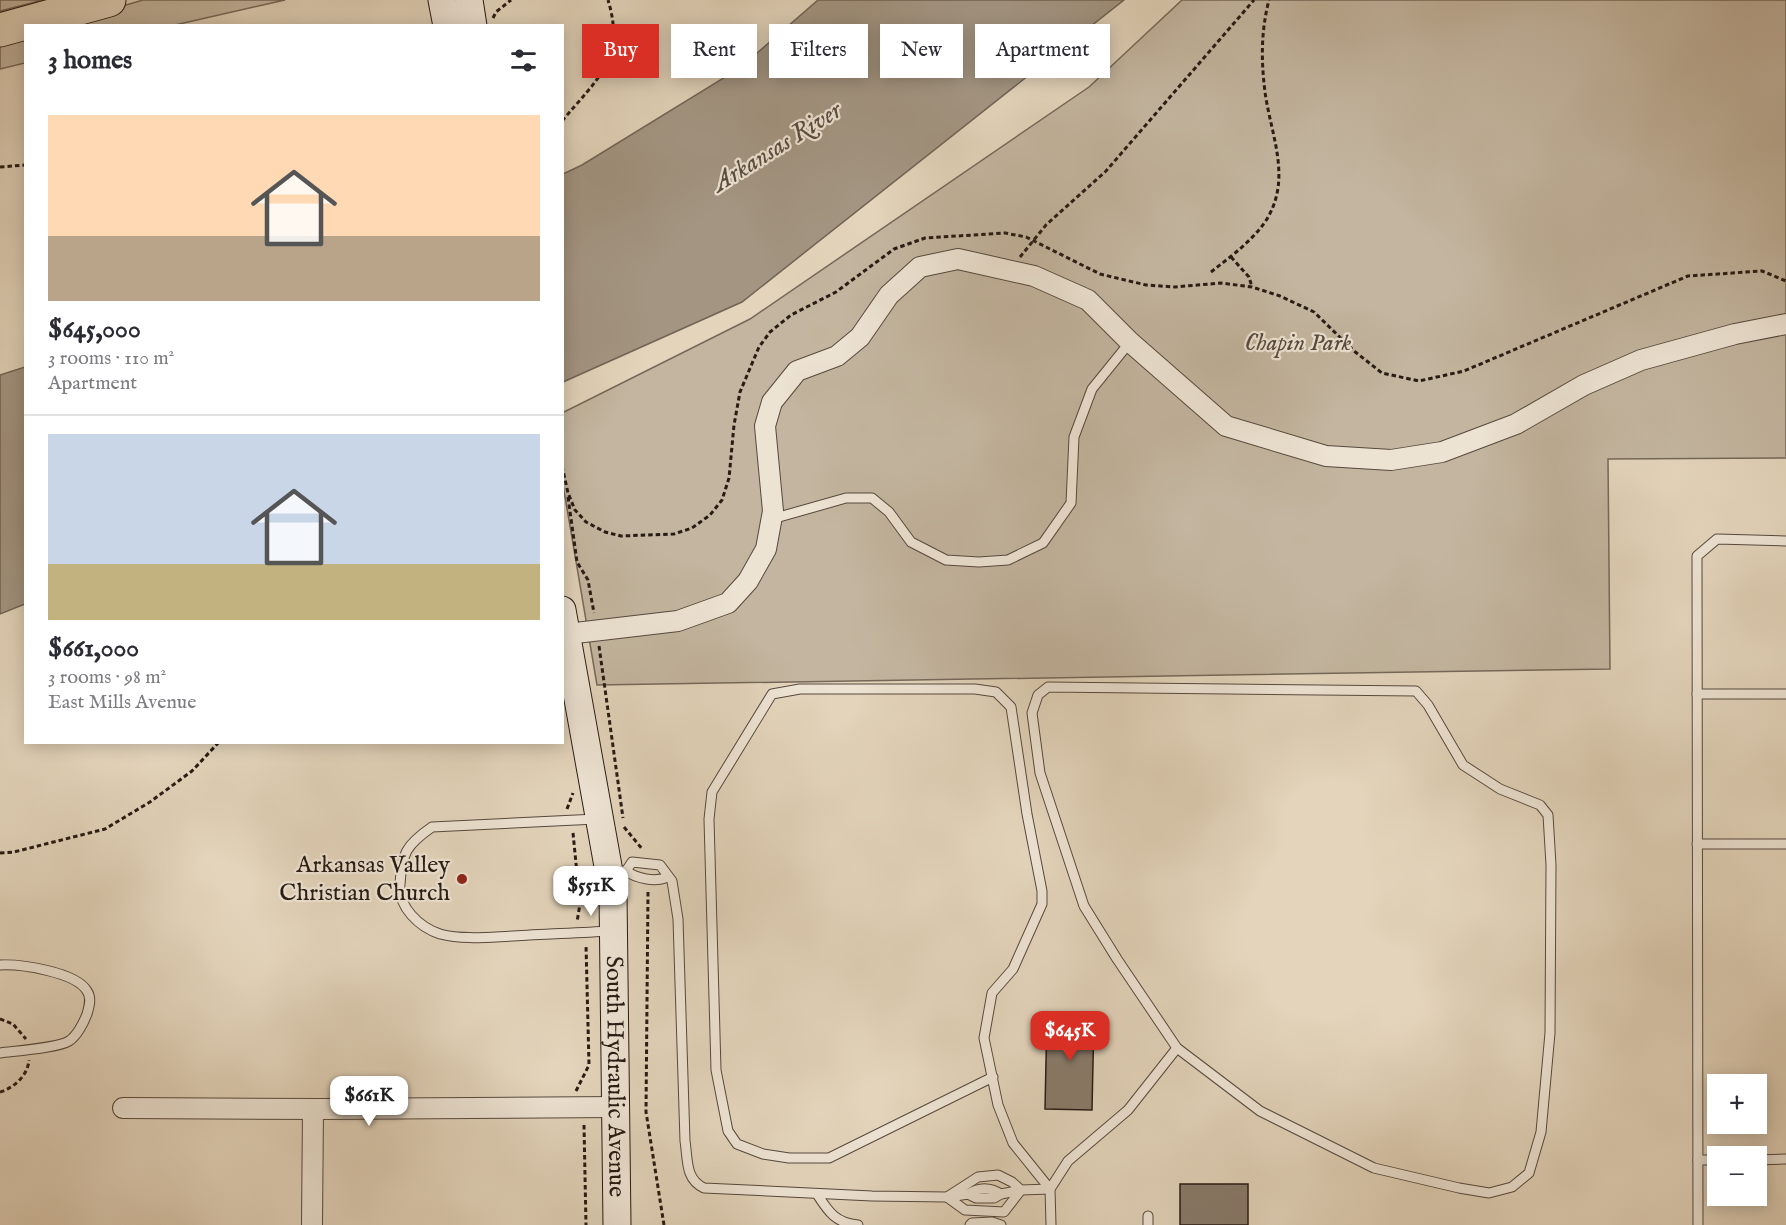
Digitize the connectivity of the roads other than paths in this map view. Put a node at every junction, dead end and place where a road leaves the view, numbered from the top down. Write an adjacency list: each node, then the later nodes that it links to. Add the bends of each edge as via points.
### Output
1 (109, 0): 6 (highway)
2 (442, 0): 4 (street)
3 (470, 0): 5 (street)
4 (447, 24)
5 (482, 24)
6 (0, 30)
7 (1786, 324): 8 (street, via 1641,360 1584,385 1516,424 1442,452 1391,460 1326,456 1226,426)
8 (1130, 342): 9 (lane, via 1092,389 1074,438 1071,503 1042,543 1008,560 946,560 911,542 889,512 872,498 846,498); 9 (street, via 1088,300 1034,276 958,259 920,267 889,295 860,337 837,356 797,371 772,402 765,426)
9 (772, 519): 11 (street, via 766,549 748,581 728,603 678,621)
10 (1786, 541): 12 (lane, via 1717,539 1697,556)
11 (565, 622): 14 (street, South Hydraulic Avenue)
12 (1697, 694): 13 (lane); 15 (lane)
13 (1786, 694)
14 (600, 819): 17 (street, South Hydraulic Avenue); 19 (lane, via 432,827 413,840 402,861 399,888 406,909 420,923 439,933 469,938)
15 (1697, 844): 16 (lane); 27 (lane)
16 (1786, 844)
17 (618, 871): 18 (lane, via 660,880); 18 (lane, via 632,862 646,862 660,865); 19 (street, South Hydraulic Avenue, via 613,894)
18 (667, 877): 33 (lane, via 672,881 678,919 685,1142 690,1176 704,1188)
19 (614, 931): 25 (street, South Hydraulic Avenue)
20 (0, 965): 22 (lane, via 41,969 71,978 87,990 90,1000 85,1018 70,1041)
21 (1177, 1047): 21 (lane, via 1084,906 1040,773 1032,713 1038,695 1048,687 1416,691 1462,765 1500,789 1540,805 1548,815 1550,1033 1541,1132 1529,1173 1512,1187 1489,1193 1374,1168 1260,1111); 31 (lane, via 1128,1110 1068,1161)
22 (0, 1053)
23 (993, 1077): 23 (lane, via 984,1038 992,993 1012,969 1042,904 1011,707 996,692 975,689 800,689 772,694 712,792 709,819 716,1070 728,1131 737,1144 763,1154 829,1158); 31 (lane, via 1013,1143)
24 (123, 1107): 26 (street)
25 (615, 1107): 26 (street); 37 (street, South Hydraulic Avenue)
26 (313, 1109): 36 (street)
27 (1698, 1160): 28 (lane); 42 (lane)
28 (1707, 1160)
29 (1767, 1160): 30 (lane)
30 (1786, 1160)
31 (1050, 1189): 32 (lane); 41 (lane)
32 (1021, 1190): 34 (lane, via 994,1198 968,1194); 34 (lane, via 998,1175 978,1177); 35 (lane)
33 (817, 1194): 34 (lane); 38 (lane, via 831,1216)
34 (947, 1197): 35 (lane, via 965,1210)
35 (1004, 1212): 40 (lane)
36 (312, 1225)
37 (616, 1225)
38 (858, 1225)
39 (970, 1225): 40 (lane)
40 (1002, 1225)
41 (1051, 1225)
42 (1698, 1225)

